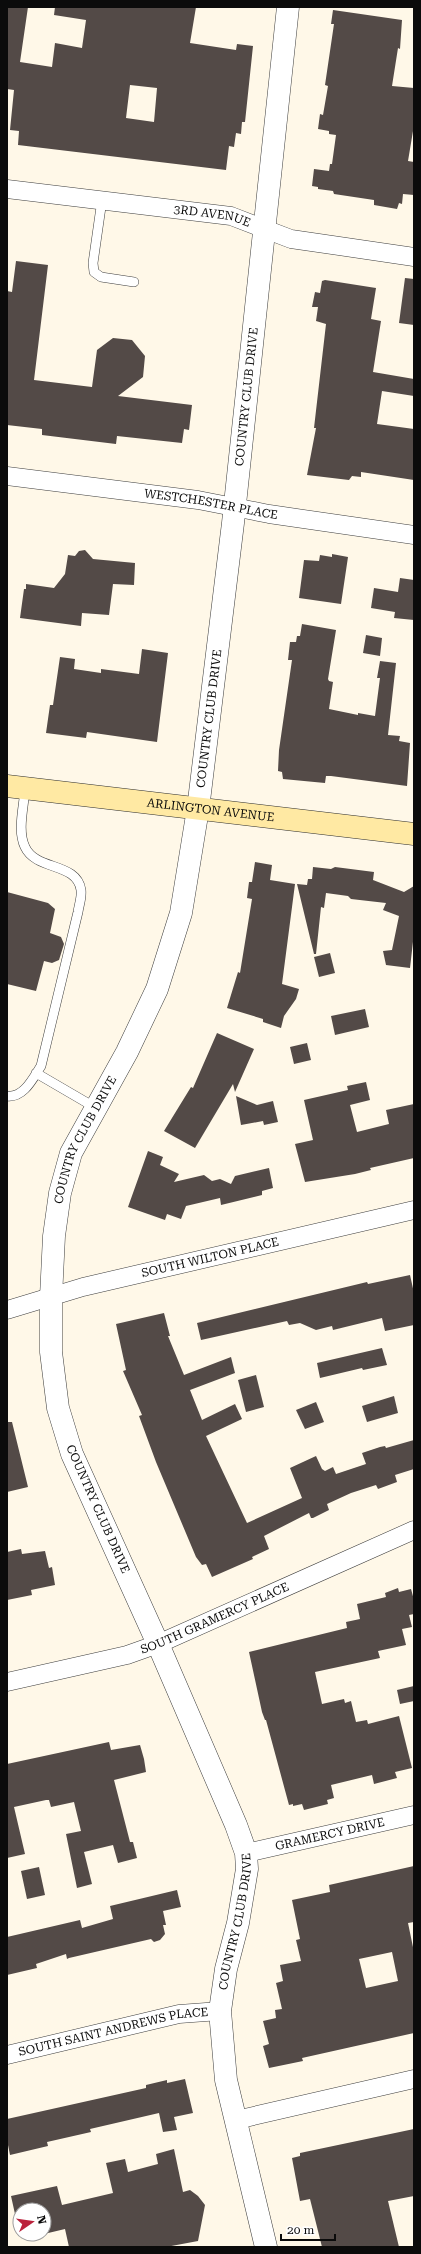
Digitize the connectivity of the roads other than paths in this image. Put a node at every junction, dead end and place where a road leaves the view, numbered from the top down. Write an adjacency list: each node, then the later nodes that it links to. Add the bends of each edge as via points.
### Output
1 (288, 7): 4 (street, COUNTRY CLUB DRIVE)
2 (7, 189): 3 (street, 3RD AVENUE)
3 (102, 200): 4 (street, 3RD AVENUE, via 232,216); 6 (lane, via 94,272 101,277)
4 (265, 228): 5 (street, 3RD AVENUE, via 291,239); 8 (street, COUNTRY CLUB DRIVE)
5 (414, 257)
6 (134, 282)
7 (7, 476): 8 (street, WESTCHESTER PLACE)
8 (235, 506): 9 (street, WESTCHESTER PLACE, via 269,514); 11 (street, COUNTRY CLUB DRIVE)
9 (414, 535)
10 (16, 788): 11 (main road, ARLINGTON AVENUE); 13 (lane, via 25,847 37,861 60,868 74,877 81,890 41,1066)
11 (198, 809): 12 (main road, ARLINGTON AVENUE); 15 (street, COUNTRY CLUB DRIVE, via 181,913 157,989 127,1052)
12 (414, 834)
13 (36, 1073): 14 (lane, via 27,1088 12,1097); 15 (lane)
14 (7, 1096)
15 (96, 1108): 17 (street, COUNTRY CLUB DRIVE, via 71,1153 60,1193 54,1236)
16 (414, 1210): 17 (street, SOUTH WILTON PLACE, via 83,1287)
17 (51, 1297): 18 (street, SOUTH WILTON PLACE); 20 (street, COUNTRY CLUB DRIVE, via 51,1352 58,1408 72,1454)
18 (7, 1310)
19 (414, 1530): 20 (street, SOUTH GRAMERCY PLACE)
20 (158, 1644): 21 (street, SOUTH GRAMERCY PLACE, via 127,1655); 23 (street, COUNTRY CLUB DRIVE)
21 (7, 1682)
22 (414, 1815): 23 (street, GRAMERCY DRIVE)
23 (246, 1853): 24 (street, COUNTRY CLUB DRIVE, via 247,1869)
24 (220, 2011): 25 (street, SOUTH SAINT ANDREWS PLACE, via 179,2014); 27 (street, COUNTRY CLUB DRIVE, via 226,2080)
25 (7, 2054)
26 (414, 2079): 27 (street)
27 (236, 2120): 28 (street, COUNTRY CLUB DRIVE)
28 (266, 2247)

